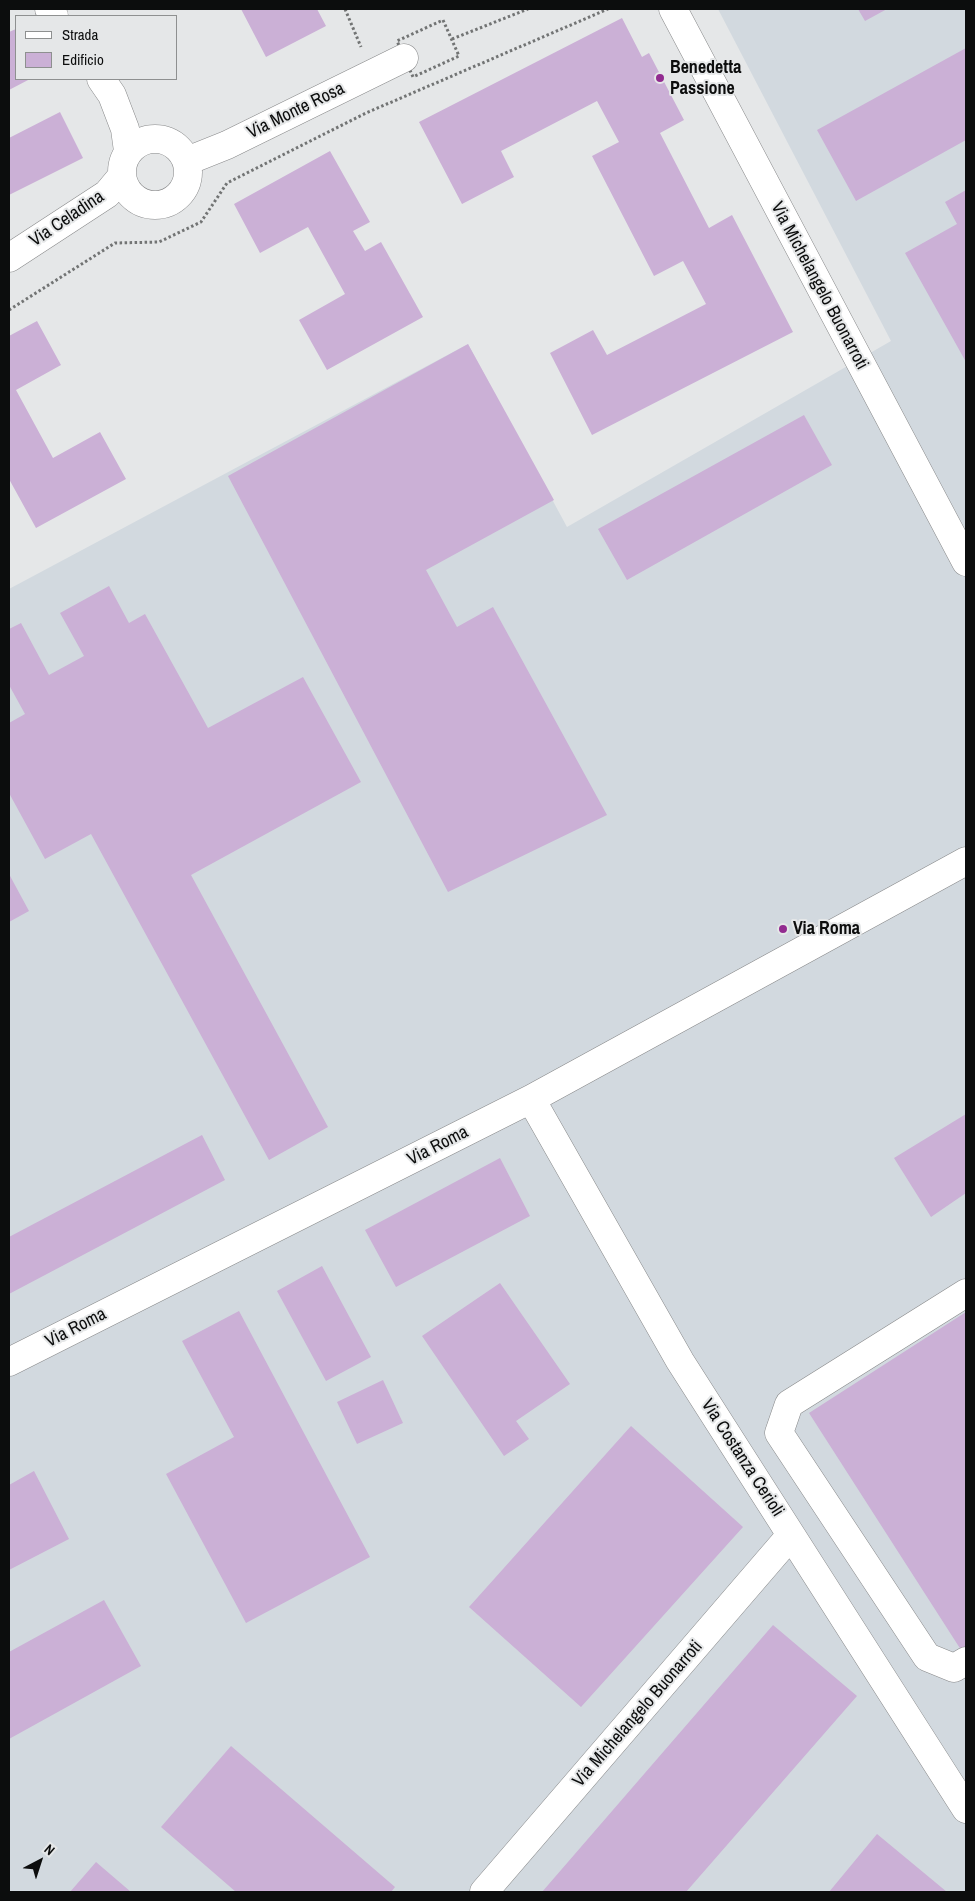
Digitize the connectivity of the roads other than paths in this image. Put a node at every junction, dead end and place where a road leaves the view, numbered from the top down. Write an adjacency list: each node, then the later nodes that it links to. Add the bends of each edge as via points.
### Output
1 (673, 9): 7 (street, Via Michelangelo Buonarroti)
2 (396, 48): 4 (street, Via Monte Rosa, via 227,145)
3 (102, 80): 5 (street, via 112,95 125,129)
4 (187, 161): 5 (street, via 174,145 165,140 145,140); 5 (street, via 189,173 179,195 169,202 154,205 139,201 128,190)
5 (125, 163): 6 (street, Via Celadina, via 107,194)
6 (9, 258)
7 (966, 562)
8 (966, 861): 9 (street, Via Roma)
9 (531, 1099): 11 (street, Via Roma); 12 (street, Via Costanza Cerioli, via 680,1361)
10 (966, 1293): 13 (street, via 789,1404 779,1433 927,1657 954,1668)
11 (9, 1362)
12 (791, 1536): 14 (street, Via Costanza Cerioli); 15 (street, Via Michelangelo Buonarroti)
13 (966, 1660)
14 (966, 1809)
15 (484, 1892)

